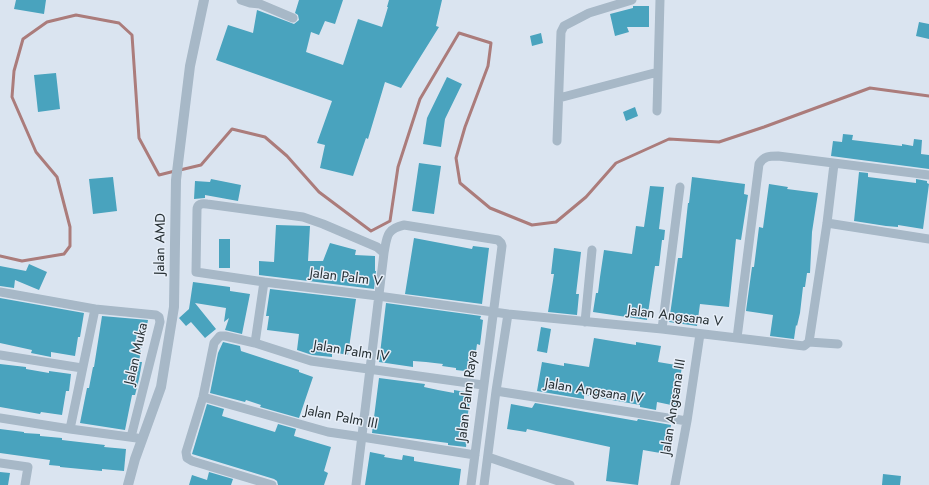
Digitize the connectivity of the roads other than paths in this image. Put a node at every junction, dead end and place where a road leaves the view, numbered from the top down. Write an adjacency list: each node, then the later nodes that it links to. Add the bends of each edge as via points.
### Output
1 (204, 0): 41 (street, Jalan AMD, via 190,66 176,180 174,307 161,388)
2 (241, 0): 5 (street, via 260,4)
3 (632, 0): 7 (street, via 589,13 564,26 561,32)
4 (660, 0): 6 (street)
5 (293, 18)
6 (658, 72): 7 (street); 8 (street)
7 (558, 98): 9 (street)
8 (657, 110)
9 (557, 141)
10 (834, 164): 11 (street); 13 (street); 26 (street, via 778,156 762,159 759,164)
11 (929, 175)
12 (680, 187): 24 (street)
13 (827, 223): 14 (street); 27 (street)
14 (929, 239)
15 (592, 250): 23 (street)
16 (384, 253): 17 (street, Jalan Palm V, via 376,247 303,217 204,204 198,206 196,272); 19 (street, Jalan Palm Raya); 21 (street, Jalan Palm Raya, via 387,236 396,226 404,224 498,240 502,246)
17 (264, 282): 19 (street, Jalan Palm V); 28 (street)
18 (0, 292): 20 (street)
19 (378, 296): 21 (street, Jalan Palm V); 32 (street, Jalan Palm Raya)
20 (95, 309): 31 (street); 40 (street, Jalan Muka, via 156,315 159,318)
21 (493, 311): 22 (street, Jalan Palm V); 33 (street, Jalan Palm Raya)
22 (508, 314): 23 (street, Jalan Angsana V); 34 (street)
23 (585, 322): 24 (street, Jalan Angsana V)
24 (662, 329): 25 (street, Jalan Angsana V)
25 (700, 334): 26 (street, Jalan Angsana V); 37 (street, Jalan Angsana III)
26 (737, 338): 27 (street, Jalan Angsana V, via 804,346)
27 (809, 342): 29 (street, Jalan Angsana V)
28 (255, 343): 32 (street, Jalan Palm IV, via 311,360); 35 (street, Jalan Palm IV, via 225,336 218,338 214,343)
29 (838, 344)
30 (0, 355): 31 (street)
31 (82, 368): 38 (street)
32 (371, 369): 33 (street, Jalan Palm IV); 39 (street, Jalan Palm Raya)
33 (483, 385): 42 (street, Jalan Palm Raya)
34 (496, 391): 37 (street, Jalan Angsana IV); 43 (street)
35 (204, 397): 39 (street, Jalan Palm III, via 328,432); 47 (street, via 186,452 187,458)
36 (0, 418): 38 (street)
37 (687, 421): 52 (street, Jalan Angsana III)
38 (70, 429): 40 (street)
39 (362, 436): 42 (street, Jalan Palm III); 48 (street, Jalan Palm Raya)
40 (132, 437): 41 (street)
41 (142, 439): 46 (street, Jalan AMD)
42 (475, 455): 49 (street, Jalan Palm Raya)
43 (488, 457): 50 (street); 51 (street)
44 (0, 463): 45 (street, via 28,466)
45 (25, 485)
46 (128, 485)
47 (272, 485)
48 (356, 485)
49 (471, 485)
50 (484, 485)
51 (570, 485)
52 (675, 485)

